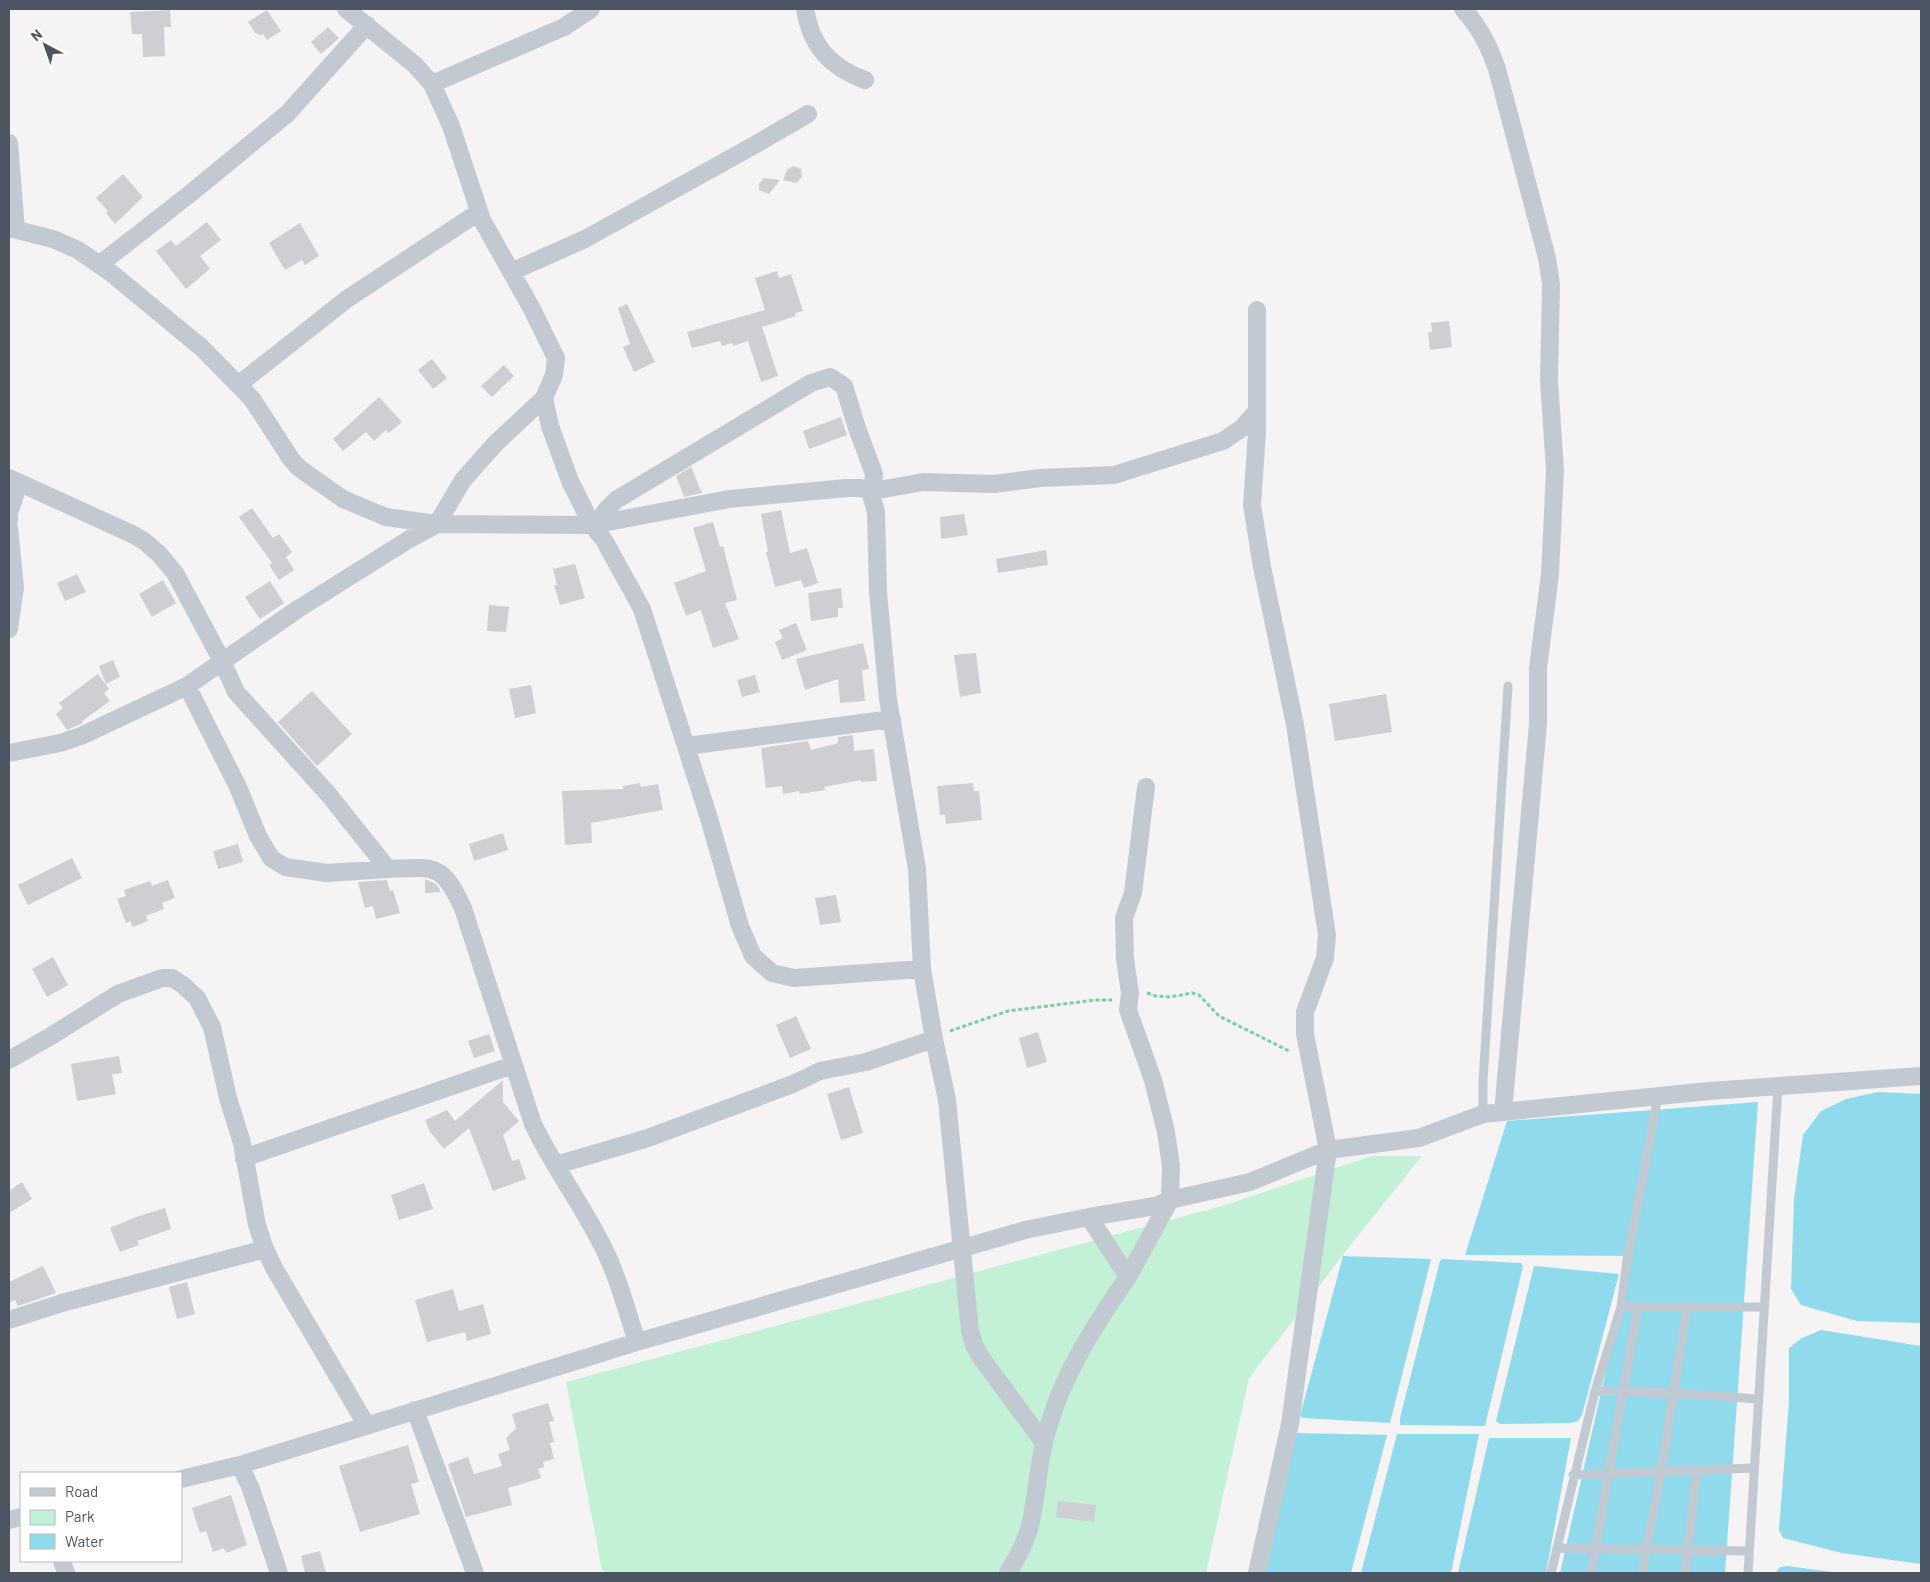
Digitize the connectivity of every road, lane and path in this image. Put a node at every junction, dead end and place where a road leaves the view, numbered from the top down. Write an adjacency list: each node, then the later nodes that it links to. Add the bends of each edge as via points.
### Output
1 (346, 9): 5 (street)
2 (590, 9): 7 (street, via 564,27)
3 (804, 9): 6 (street, via 817,44 830,60 846,73)
4 (1463, 9): 40 (street, via 1473,19 1497,69 1545,250 1550,284 1549,381 1555,470 1550,574 1538,668 1538,724)
5 (367, 25): 7 (street, via 415,65); 12 (street, via 287,114)
6 (865, 80)
7 (432, 84): 10 (street, via 451,126)
8 (808, 114): 13 (street, via 585,239)
9 (9, 143): 11 (street)
10 (479, 212): 13 (street); 15 (street, via 347,298)
11 (13, 229): 12 (street, via 78,250)
12 (99, 265): 15 (street, via 202,348)
13 (511, 272): 16 (street, via 556,358 554,375)
14 (1257, 310): 17 (street)
15 (238, 385): 22 (street, via 257,405 290,459 343,499 386,517)
16 (544, 398): 21 (street, via 550,426 570,481); 22 (street, via 496,443 463,480)
17 (1257, 411): 19 (street, via 1242,428 1223,441 1114,475 1040,478 994,484 923,482); 42 (street, via 1252,505 1295,725 1326,935 1325,958 1305,1012 1306,1034)
18 (14, 480): 20 (street); 25 (street, via 132,534 160,554 174,573)
19 (873, 492): 21 (street, via 846,488 729,499); 21 (street, via 874,474 844,386 830,377 810,383 616,500); 28 (street, via 878,592)
20 (9, 520)
21 (595, 523): 22 (street); 29 (street, via 642,609)
22 (437, 524): 25 (street, via 298,609)
23 (9, 528): 24 (street, via 15,587)
24 (9, 629)
25 (222, 661): 26 (street); 32 (street, via 236,692 329,795)
26 (187, 686): 30 (street, via 81,736); 32 (street, via 271,858 285,867 326,873)
27 (1508, 686): 41 (lane, via 1483,1082)
28 (892, 719): 29 (street); 33 (street, via 917,868)
29 (687, 746): 33 (street, via 740,926 753,956 772,973 794,978)
30 (9, 753)
31 (1146, 787): 45 (street, via 1133,893 1124,918 1125,959 1130,993 1128,1010 1153,1080 1166,1132 1171,1166)
32 (388, 869): 36 (street, via 427,867 443,875 452,886 463,908)
33 (922, 970): 34 (street)
34 (934, 1039): 44 (street, via 866,1062 820,1071 646,1139); 48 (street, via 947,1100)
35 (9, 1060): 43 (street, via 118,994 162,978 172,978 197,998 212,1027)
36 (513, 1065): 43 (street); 44 (street, via 533,1124)
37 (1921, 1076): 38 (street)
38 (1778, 1086): 39 (street); 53 (lane)
39 (1658, 1096): 40 (street); 50 (lane)
40 (1503, 1112): 41 (street)
41 (1484, 1114): 42 (street, via 1419,1138)
42 (1328, 1150): 45 (street, via 1250,1182); 78 (street, via 1290,1424)
43 (244, 1158): 47 (street)
44 (556, 1165): 55 (street, via 606,1252)
45 (1170, 1200): 46 (street, via 1155,1206); 49 (street)
46 (1089, 1217): 48 (street, via 1025,1230); 49 (street)
47 (265, 1249): 54 (street); 61 (street)
48 (962, 1249): 55 (street); 62 (street, via 974,1345)
49 (1128, 1277): 62 (street, via 1089,1337 1059,1394)
50 (1621, 1307): 51 (lane); 56 (lane)
51 (1638, 1307): 52 (lane); 57 (lane)
52 (1687, 1307): 53 (lane); 58 (lane)
53 (1764, 1307): 59 (lane)
54 (9, 1320)
55 (636, 1342): 60 (street)
56 (1595, 1392): 57 (lane); 68 (lane)
57 (1622, 1392): 58 (lane); 67 (lane)
58 (1674, 1393): 59 (lane); 66 (lane)
59 (1758, 1399): 64 (lane)
60 (415, 1410): 61 (street); 76 (street)
61 (367, 1426): 63 (street)
62 (1044, 1443): 77 (street, via 1029,1529)
63 (240, 1466): 69 (street); 75 (street)
64 (1754, 1468): 65 (lane); 74 (lane)
65 (1698, 1470): 66 (lane); 73 (lane)
66 (1661, 1472): 67 (lane); 72 (lane)
67 (1608, 1474): 68 (lane); 71 (lane)
68 (1573, 1475): 70 (lane)
69 (182, 1479)
70 (1557, 1548): 71 (lane); 79 (lane)
71 (1595, 1549): 72 (lane); 80 (lane)
72 (1646, 1549): 73 (lane); 81 (lane)
73 (1688, 1549): 74 (lane); 82 (lane)
74 (1749, 1551): 83 (lane)
75 (279, 1573)
76 (476, 1573)
77 (1008, 1573)
78 (1257, 1573)
79 (1551, 1573)
80 (1591, 1573)
81 (1642, 1573)
82 (1685, 1573)
83 (1748, 1573)

